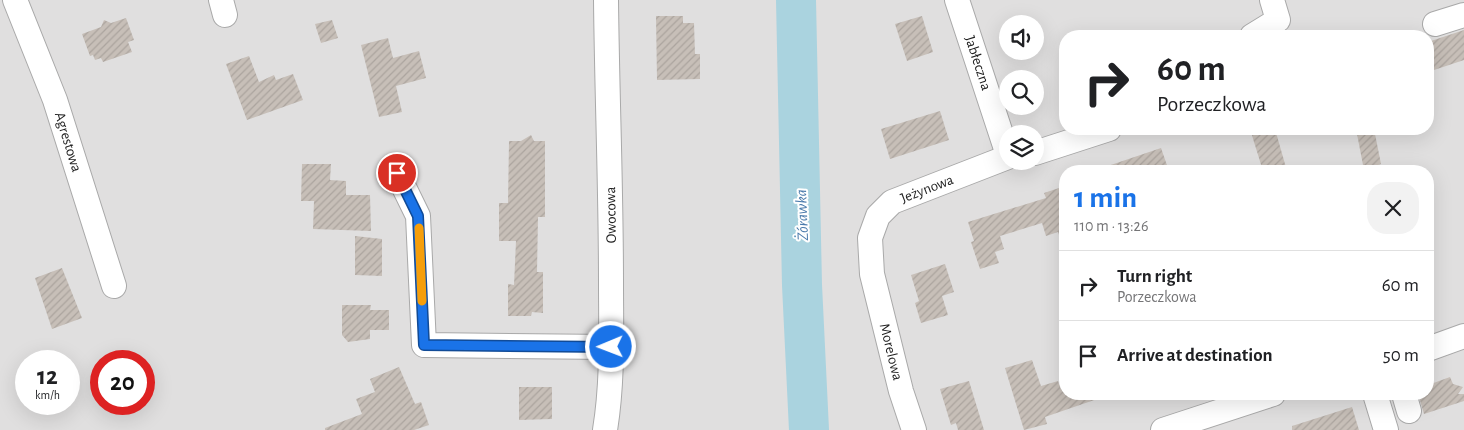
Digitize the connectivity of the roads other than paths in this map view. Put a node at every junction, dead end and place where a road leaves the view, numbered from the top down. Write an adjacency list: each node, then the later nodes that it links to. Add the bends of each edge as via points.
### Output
1 (16, 0): 14 (street, Agrestowa, via 55,100)
2 (606, 0): 16 (street, Owocowa, via 612,204)
3 (957, 0): 8 (street, Jabłeczna)
4 (1275, 10): 7 (street)
5 (1464, 15): 6 (street)
6 (1434, 24)
7 (1257, 30)
8 (999, 128)
9 (1090, 135): 10 (street)
10 (1044, 150)
11 (999, 160): 13 (street, Jeżynowa, via 892,202 878,216 870,238)
12 (397, 173): 16 (street, via 418,216 424,345)
13 (872, 274): 21 (street, Morelowa, via 901,392)
14 (114, 286)
15 (1464, 336): 17 (street)
16 (611, 347): 20 (street, Owocowa)
17 (1434, 347)
18 (1255, 400): 22 (street)
19 (1377, 400): 23 (street)
20 (605, 430)
21 (914, 430)
22 (1163, 430)
23 (1386, 430)

